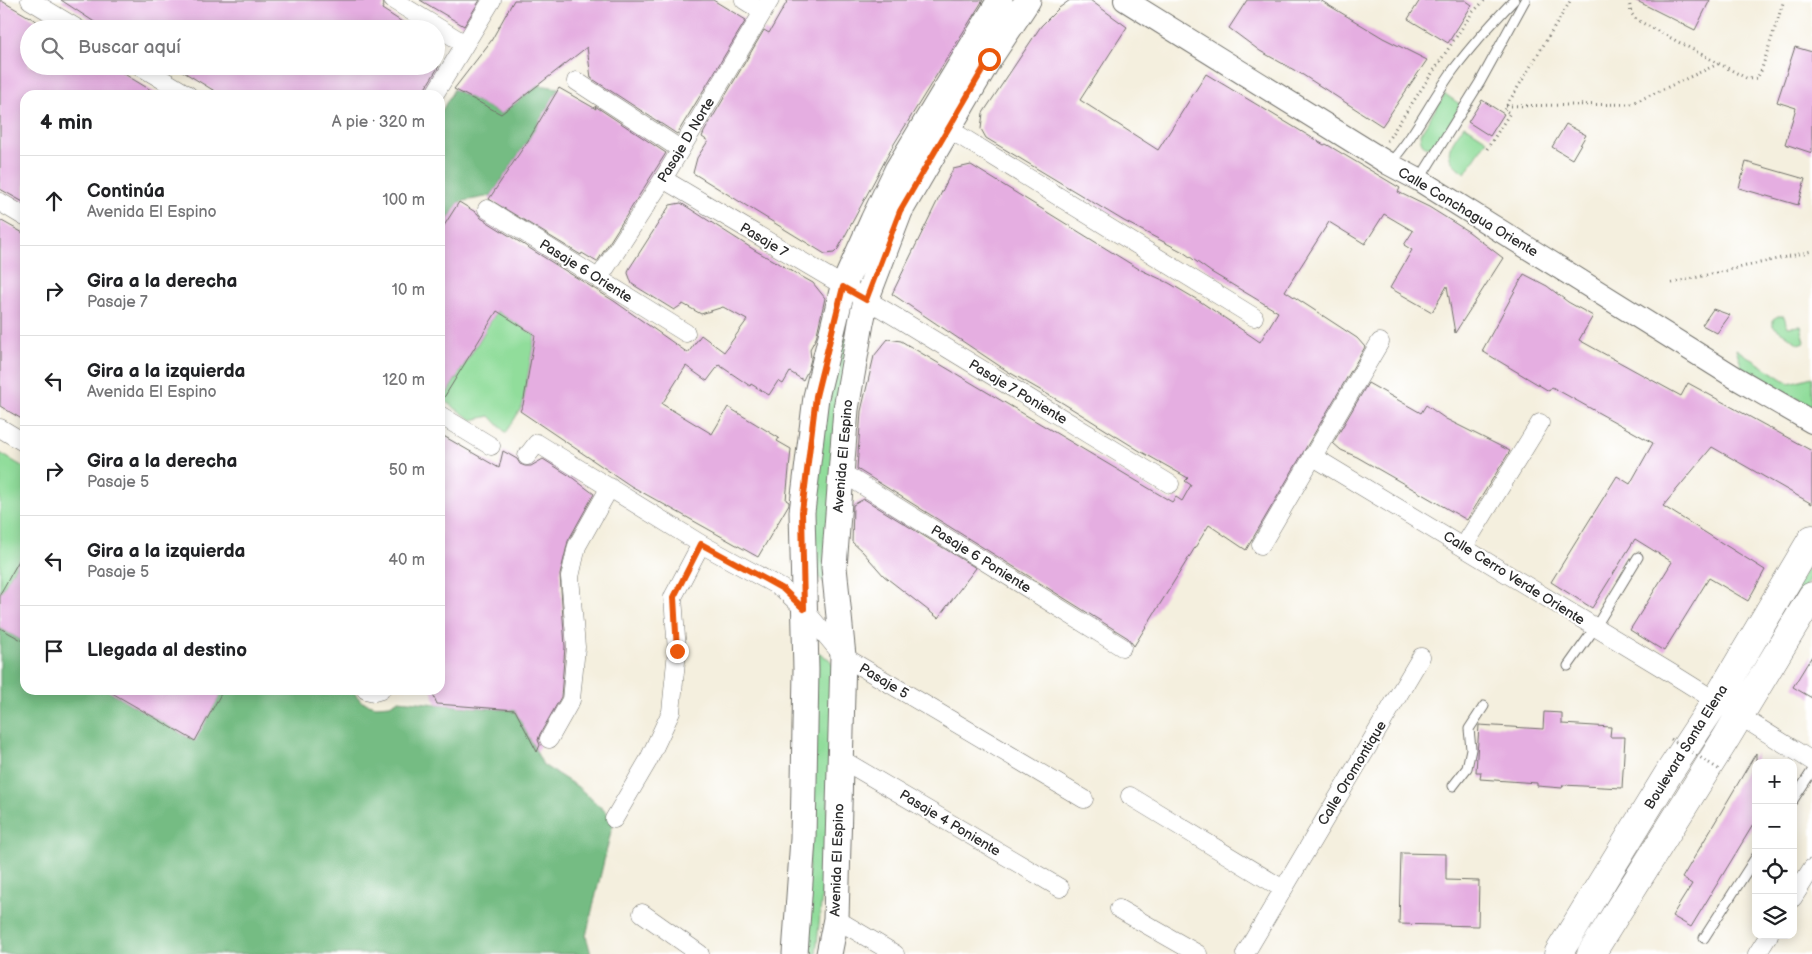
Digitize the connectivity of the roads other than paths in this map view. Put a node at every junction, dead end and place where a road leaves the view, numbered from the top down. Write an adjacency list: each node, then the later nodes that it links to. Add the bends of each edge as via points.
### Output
1 (30, 0): 11 (street)
2 (393, 0): 12 (street)
3 (492, 0): 14 (street)
4 (744, 0): 10 (street)
5 (1000, 0): 28 (main road, via 897,170)
6 (1028, 0): 19 (main road, Avenida El Espino)
7 (1125, 0): 21 (street, Calle Conchagua Oriente)
8 (1514, 0): 21 (lane, via 1454,70 1401,151)
9 (1525, 0): 23 (lane, via 1480,82)
10 (767, 6): 20 (street, Pasaje D Norte)
11 (63, 20)
12 (425, 20)
13 (445, 32): 14 (street)
14 (464, 44): 18 (street)
15 (155, 75): 17 (street)
16 (576, 81): 20 (street)
17 (180, 90)
18 (437, 90)
19 (949, 129): 29 (main road, Avenida El Espino, via 900,211); 30 (street)
20 (680, 150): 22 (street, Pasaje D Norte)
21 (1382, 159): 23 (street, Calle Conchagua Oriente)
22 (663, 179): 27 (street, Pasaje D Norte); 28 (street, Pasaje 7)
23 (1419, 180): 34 (street, Calle Conchagua Oriente)
24 (0, 202): 26 (street)
25 (486, 209): 27 (street, Pasaje 6 Oriente)
26 (20, 213)
27 (599, 278): 31 (street, Pasaje 6 Oriente)
28 (843, 287): 29 (street, Pasaje 7); 50 (main road, via 816,396 802,512)
29 (866, 300): 41 (main road, Avenida El Espino, via 846,408); 42 (street, Pasaje 7 Poniente)
30 (1254, 317)
31 (686, 333)
32 (1380, 342): 40 (street)
33 (445, 418): 38 (street)
34 (1812, 422)
35 (1540, 423): 47 (street)
36 (0, 428): 37 (street)
37 (20, 440)
38 (491, 446)
39 (532, 450): 43 (street, Pasaje 5)
40 (1312, 456): 46 (street); 47 (street, Calle Cerro Verde Oriente)
41 (841, 472): 52 (street, Pasaje 6 Poniente); 53 (main road, Avenida El Espino, via 834,567)
42 (1170, 484)
43 (610, 487): 45 (street, Pasaje 5); 59 (street, via 577,546 570,577 576,647 571,700)
44 (1812, 539): 56 (main road, Boulevard Santa Elena)
45 (701, 544): 50 (street, Pasaje 5, via 783,589); 67 (street, via 674,597 677,651 671,712 648,761)
46 (1261, 545)
47 (1464, 546): 51 (street, Calle Cerro Verde Oriente)
48 (1638, 557): 51 (lane)
49 (1812, 596): 58 (main road)
50 (804, 609): 53 (street, Pasaje 5); 79 (main road, via 803,838)
51 (1595, 628): 55 (lane); 56 (street, Calle Cerro Verde Oriente)
52 (1122, 647)
53 (843, 656): 60 (main road, Avenida El Espino); 66 (street, Pasaje 5)
54 (1421, 657): 71 (street, Calle Oromontique)
55 (1568, 666)
56 (1716, 701): 58 (street, Calle Cerro Verde Oriente); 84 (main road, Boulevard Santa Elena)
57 (1484, 706): 63 (lane, via 1469,729 1467,768)
58 (1740, 716): 61 (street, Calle Cerro Verde Oriente); 85 (main road)
59 (550, 739)
60 (840, 759): 70 (street, Pasaje 4 Poniente); 75 (main road, Avenida El Espino)
61 (1812, 761)
62 (1812, 771): 64 (lane)
63 (1453, 786)
64 (1797, 794)
65 (1130, 796): 71 (street)
66 (1084, 799)
67 (614, 819)
68 (1752, 863): 76 (lane)
69 (1812, 868): 72 (street)
70 (1060, 888)
71 (1284, 889): 83 (street, Calle Oromontique)
72 (1796, 894)
73 (1119, 909): 82 (street)
74 (642, 913): 78 (street)
75 (836, 919): 80 (main road, Avenida El Espino); 81 (street)
76 (1704, 938)
77 (1766, 939): 86 (street)
78 (700, 954)
79 (795, 954)
80 (829, 954)
81 (895, 954)
82 (1198, 954)
83 (1245, 954)
84 (1558, 954)
85 (1591, 954)
86 (1757, 954)

